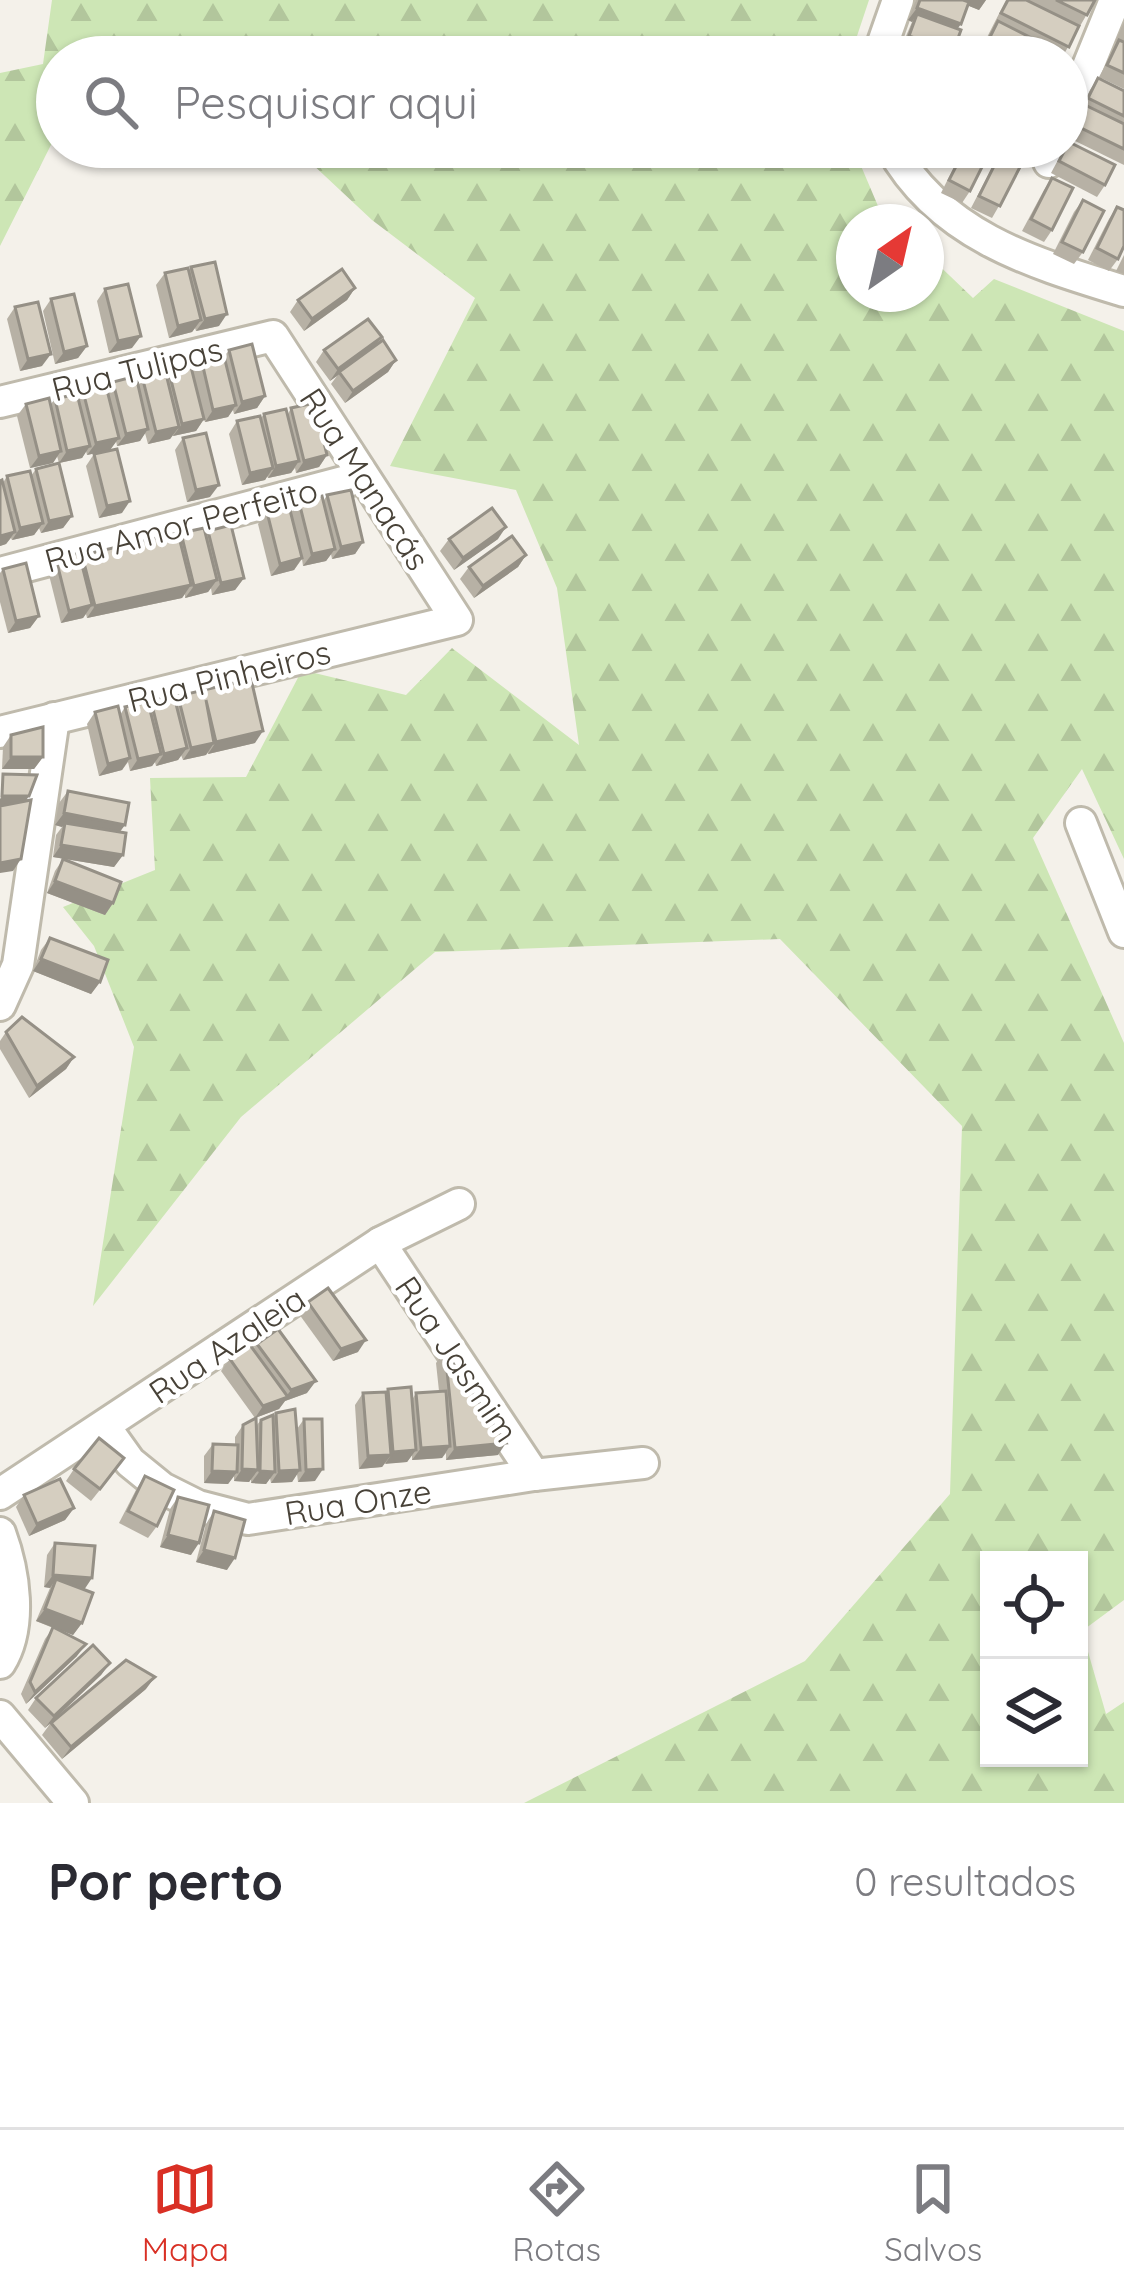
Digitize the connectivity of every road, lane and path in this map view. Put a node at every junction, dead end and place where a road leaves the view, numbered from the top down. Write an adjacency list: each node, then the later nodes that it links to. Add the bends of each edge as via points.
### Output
1 (898, 0): 3 (street)
2 (1115, 0): 4 (street)
3 (885, 36)
4 (1088, 66)
5 (904, 168): 6 (street, via 989,244)
6 (1124, 291)
7 (273, 336): 8 (street, Rua Tulipas); 9 (street, Rua Manacás)
8 (0, 402)
9 (362, 477): 10 (street, Rua Amor Perfeito); 11 (street, Rua Manacás)
10 (0, 573)
11 (457, 620): 12 (street, Rua Pinheiros)
12 (54, 718): 13 (street, Rua Pinheiros); 16 (street, via 17,964)
13 (0, 731)
14 (1081, 823): 15 (street)
15 (1124, 932)
16 (0, 1005)
17 (459, 1204): 18 (street, Rua Azaleia)
18 (380, 1243): 19 (street, Rua Azaleia); 21 (street, Rua Jasmim)
19 (105, 1427): 21 (street, Rua Onze, via 162,1488 248,1520); 22 (street, Rua Azaleia)
20 (644, 1463): 21 (street, Rua Onze)
21 (534, 1475)
22 (0, 1494)
23 (0, 1533): 24 (street, via 15,1608)
24 (0, 1663)
25 (0, 1716): 26 (street)
26 (73, 1803)

